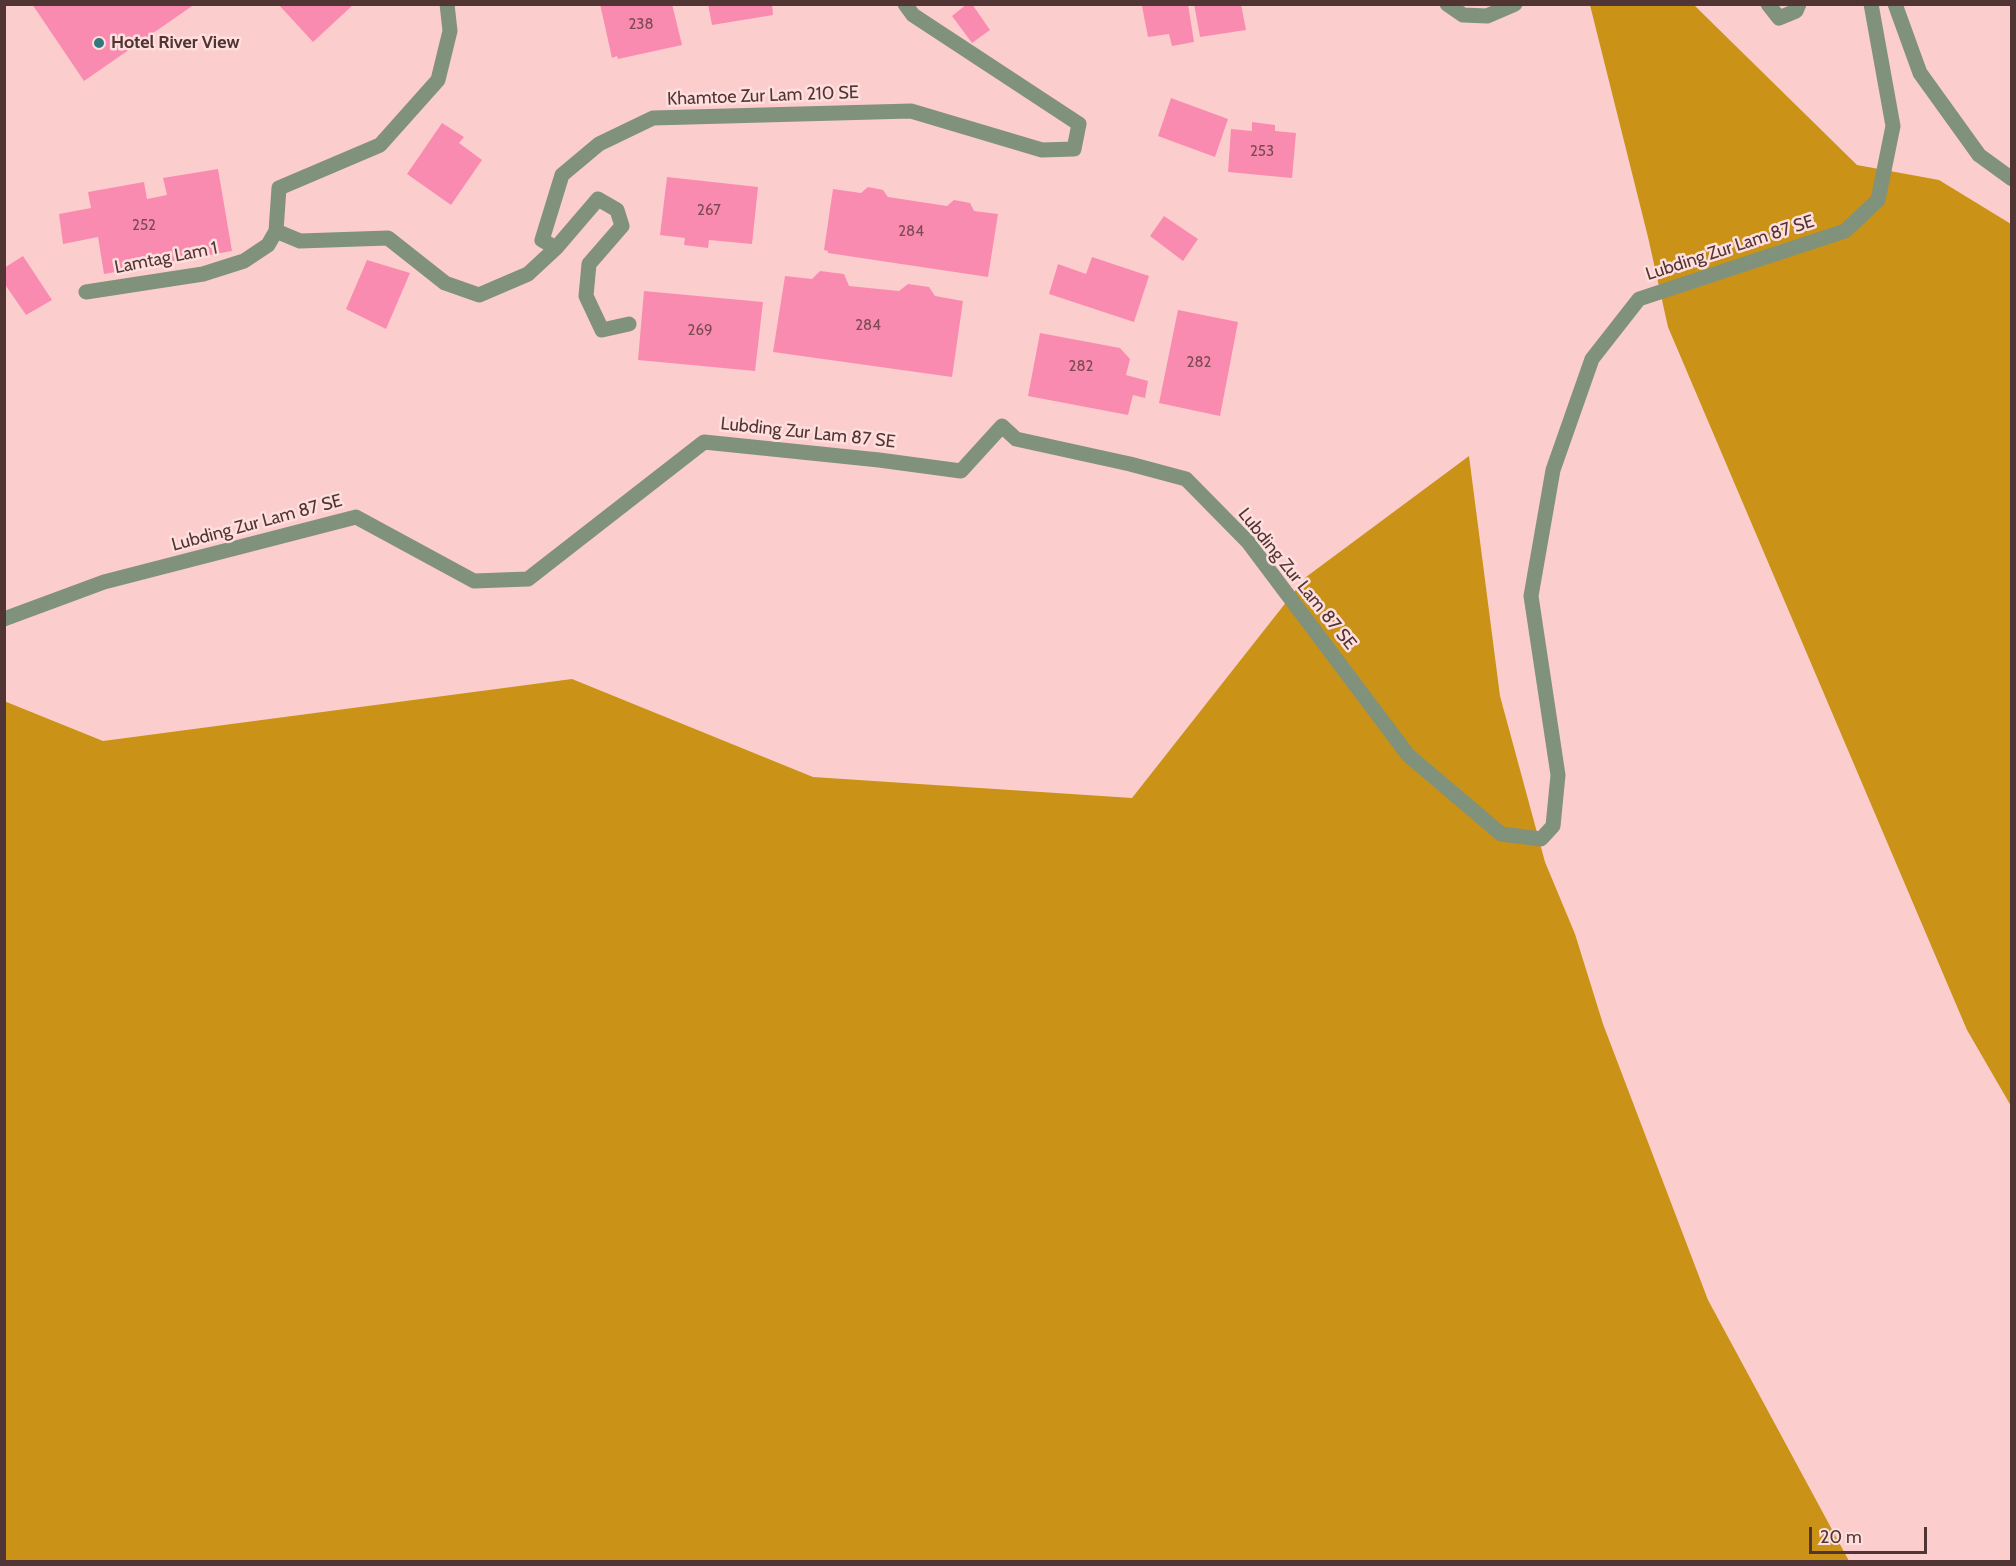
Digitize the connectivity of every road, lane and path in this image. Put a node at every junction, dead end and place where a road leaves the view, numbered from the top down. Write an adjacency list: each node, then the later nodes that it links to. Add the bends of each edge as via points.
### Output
1 (447, 4): 10 (street, via 450,31 438,80 380,145 279,188)
2 (905, 4): 11 (street, Khamtoe Zur Lam 210 SE, via 913,15 1079,124 1074,149 1042,150 911,111 653,118 599,144 562,175 542,240)
3 (1447, 4): 4 (street, via 1463,15 1487,16)
4 (1515, 4)
5 (1768, 4): 6 (street, via 1779,18 1796,11)
6 (1799, 4)
7 (1871, 4): 14 (street, Lubding Zur Lam 87 SE, via 1893,126 1878,200 1845,231 1639,299 1592,359 1553,470 1531,596 1558,775 1553,826 1541,839 1501,834 1408,755 1248,542 1186,479 1016,439 1002,426 961,471 704,442 528,579 474,581 356,517 104,582)
8 (1895, 4): 9 (street, via 1920,73 1979,155)
9 (2012, 179)
10 (276, 231): 11 (street, via 300,240 388,238 445,283 478,295 528,274); 12 (street, Lamtag Lam 1, via 268,245 244,261 203,274)
11 (556, 248): 13 (street, via 598,199 617,210 622,226 589,264 586,296 602,330)
12 (86, 292)
13 (629, 324)
14 (4, 619)

